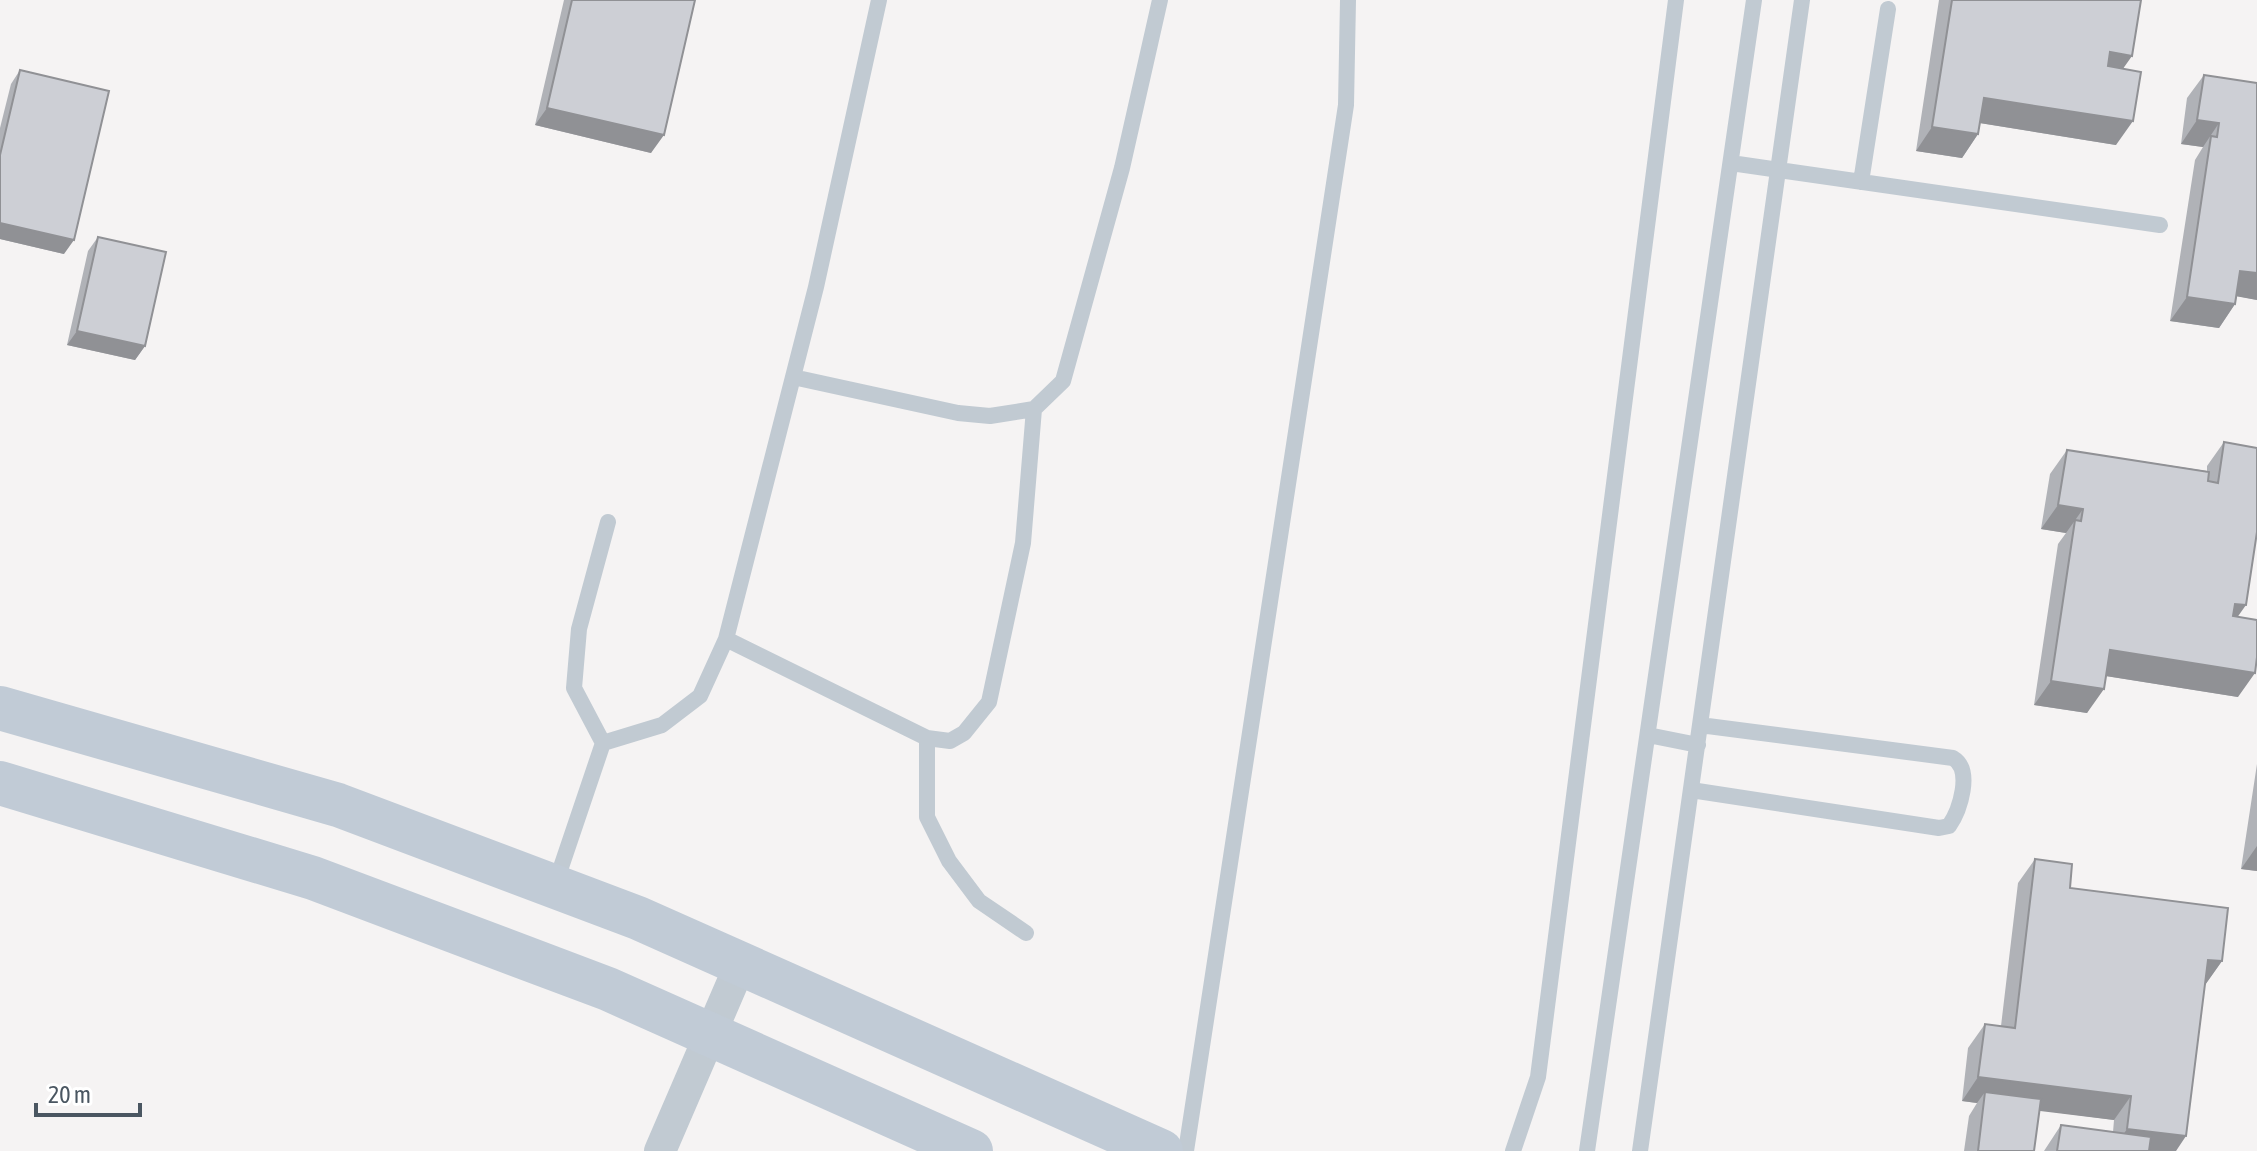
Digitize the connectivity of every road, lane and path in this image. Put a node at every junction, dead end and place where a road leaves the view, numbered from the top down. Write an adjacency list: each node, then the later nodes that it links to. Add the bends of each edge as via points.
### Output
1 (879, 0): 12 (lane)
2 (1160, 0): 13 (lane, via 1122,168 1063,381)
3 (1348, 0): 31 (lane, via 1346,105)
4 (1676, 0): 32 (lane, via 1538,1077)
5 (1754, 0): 8 (lane)
6 (1802, 0): 9 (lane)
7 (1888, 9): 10 (lane)
8 (1731, 163): 9 (lane); 18 (lane)
9 (1778, 169): 10 (lane); 17 (lane)
10 (1861, 182): 11 (lane)
11 (2160, 225)
12 (793, 377): 13 (lane, via 958,413 990,416); 15 (lane)
13 (1034, 409): 19 (lane, via 1023,543 989,702 964,733 950,741)
14 (608, 522): 20 (lane, via 579,629 574,688)
15 (726, 639): 19 (lane); 20 (lane, via 700,696 662,725)
16 (0, 708): 24 (main road, via 338,805)
17 (1700, 725): 21 (lane); 23 (lane, via 1953,758 1965,773 1955,818 1939,828)
18 (1648, 735): 21 (lane); 33 (lane)
19 (927, 738): 25 (lane, via 927,817 949,861 979,901)
20 (603, 743): 24 (lane)
21 (1698, 745): 23 (lane)
22 (0, 783): 27 (main road, via 313,878 608,989)
23 (1691, 790): 34 (lane)
24 (554, 886): 26 (main road)
25 (1026, 933)
26 (741, 963): 27 (street); 30 (main road)
27 (710, 1034): 28 (street); 29 (main road)
28 (660, 1151)
29 (971, 1151)
30 (1161, 1151)
31 (1186, 1151)
32 (1513, 1151)
33 (1587, 1151)
34 (1640, 1151)

